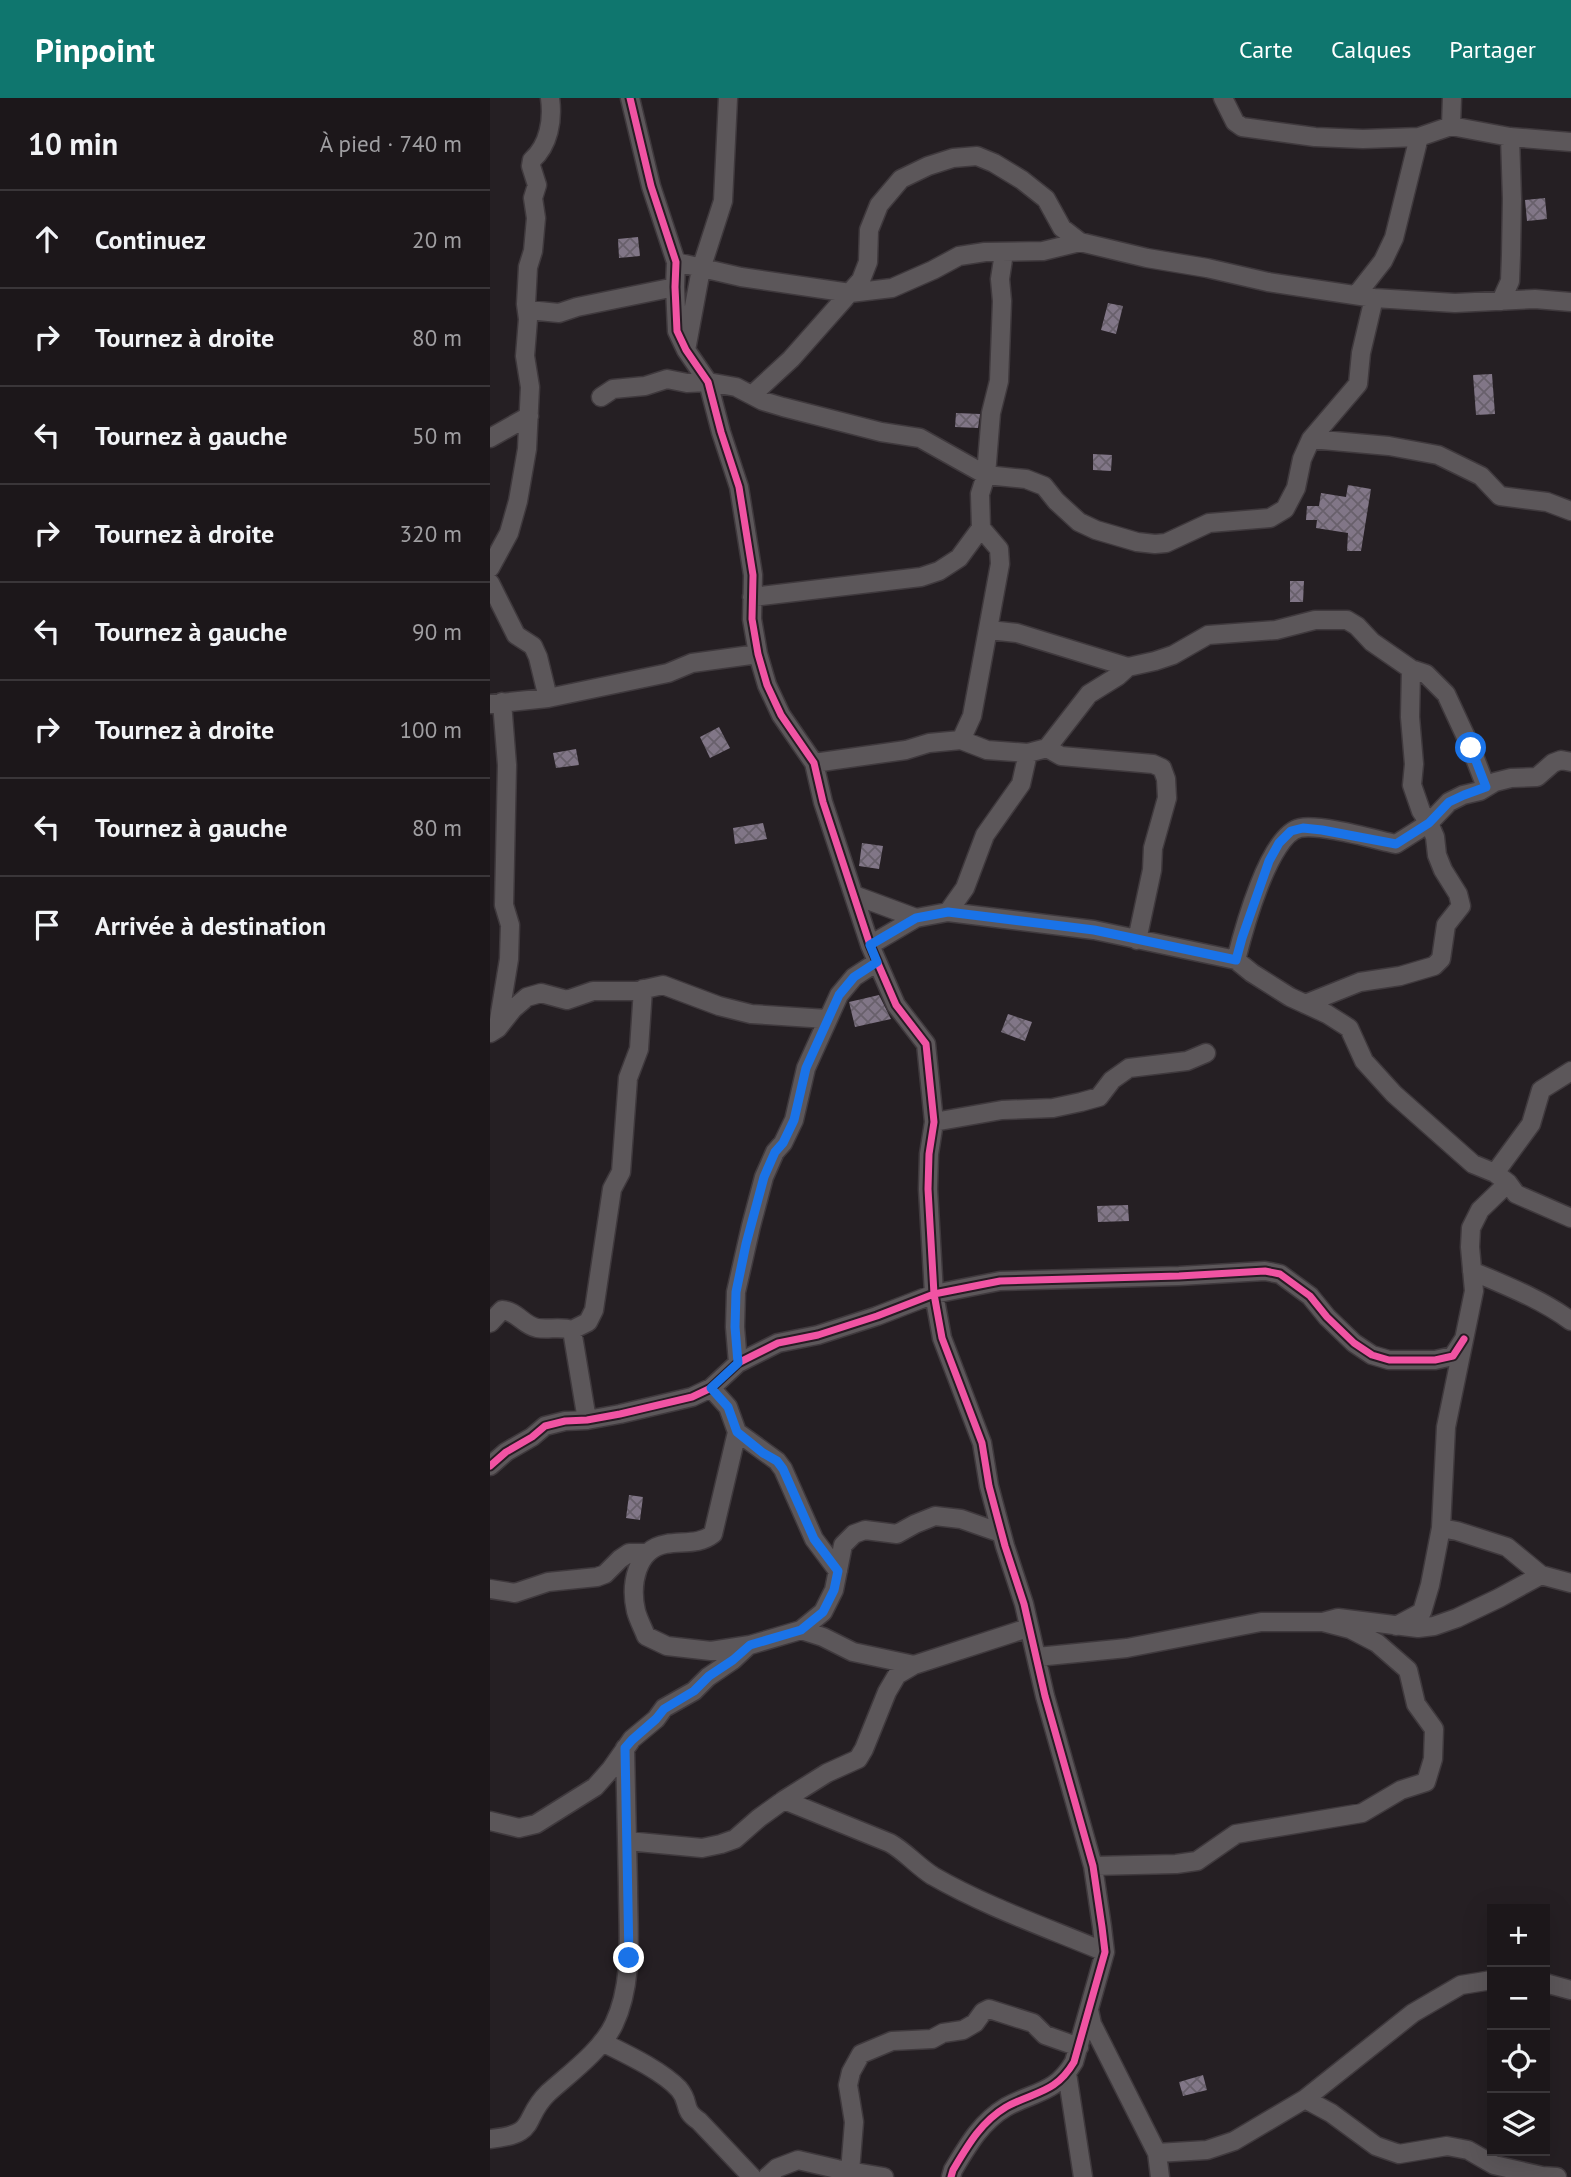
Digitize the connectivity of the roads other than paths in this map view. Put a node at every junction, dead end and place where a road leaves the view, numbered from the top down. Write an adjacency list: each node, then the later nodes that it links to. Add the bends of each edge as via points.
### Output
1 (550, 98): 19 (street, via 547,140 531,166 537,185)
2 (631, 98): 12 (street, via 651,186)
3 (728, 98): 13 (street, via 723,201)
4 (1223, 98): 7 (street, via 1242,127 1326,137)
5 (1452, 98): 6 (street)
6 (1451, 126): 7 (street); 8 (street)
7 (1419, 137): 16 (street, via 1394,238)
8 (1510, 137): 9 (street); 17 (street, via 1510,281)
9 (1571, 142)
10 (1080, 242): 11 (street, via 1043,251); 15 (street, via 1062,228 1046,199 1022,180 977,156 953,158 901,179 880,205 869,230 868,262); 16 (street, via 1268,282)
11 (1004, 253): 15 (street, via 959,256 892,288); 27 (street, via 999,381 991,412)
12 (676, 262): 13 (street); 14 (street)
13 (701, 269): 15 (street); 20 (street)
14 (675, 287): 19 (street, via 559,313); 20 (street, via 677,331)
15 (850, 293): 22 (street)
16 (1365, 296): 17 (street, via 1455,303); 26 (street, via 1358,384)
17 (1501, 301): 18 (street)
18 (1571, 302)
19 (527, 310): 24 (street)
20 (686, 350): 21 (street)
21 (708, 382): 22 (street); 23 (street, via 667,379 620,387); 32 (street, via 739,487 753,575)
22 (752, 395): 27 (street, via 881,432 920,438)
23 (601, 397)
24 (529, 416): 25 (street); 30 (street, via 518,501 509,533)
25 (490, 438)
26 (1311, 439): 27 (street, via 1285,509 1270,518 1209,523 1167,543 1136,542 1096,530 1079,522 1044,486 1026,479); 28 (street, via 1438,455 1480,476 1500,496 1547,502)
27 (986, 475): 29 (street, via 980,495)
28 (1571, 511)
29 (981, 528): 32 (street, via 959,558 921,577); 33 (street, via 999,549)
30 (490, 568)
31 (490, 583): 37 (street, via 516,635 533,646)
32 (752, 597): 34 (street)
33 (989, 629): 35 (street, via 1017,632); 39 (street, via 972,716)
34 (758, 654): 37 (street, via 692,663 668,673); 43 (street, via 781,715)
35 (1128, 667): 36 (street, via 1155,662 1208,635 1335,618 1357,626); 40 (street, via 1089,694)
36 (1410, 670): 44 (street, via 1426,674 1446,694); 45 (street, via 1412,785)
37 (548, 698): 38 (street)
38 (496, 703): 47 (street, via 507,765)
39 (961, 740): 41 (street, via 987,750); 43 (street)
40 (1047, 748): 41 (street); 50 (street, via 1061,756 1162,768 1167,798)
41 (1028, 753): 48 (street, via 1021,784 985,835 965,888)
42 (1571, 762): 44 (street, via 1553,762 1537,776 1511,778)
43 (814, 763): 46 (street)
44 (1486, 787): 45 (street, via 1449,802)
45 (1429, 823): 52 (street, via 1396,844 1322,830 1291,831 1269,861); 54 (street, via 1439,861 1461,906 1446,925 1441,959 1422,971 1360,982)
46 (854, 895): 49 (street); 51 (street)
47 (497, 905): 56 (street, via 510,925 509,959)
48 (948, 912): 49 (street); 50 (street, via 1094,930)
49 (916, 918): 51 (street)
50 (1137, 940): 52 (street)
51 (873, 953): 55 (street, via 839,995); 59 (street, via 896,1005 926,1044)
52 (1236, 960): 54 (street)
53 (643, 989): 55 (street, via 663,985 751,1014); 56 (street, via 593,992 567,1000 541,993 527,997); 66 (street, via 639,1049 628,1078 621,1172 612,1189 594,1310 588,1321)
54 (1306, 1004): 60 (street, via 1349,1028 1364,1061 1394,1094 1474,1164)
55 (827, 1019): 68 (street, via 806,1068 794,1120 764,1177 751,1226 736,1292)
56 (494, 1031)
57 (1206, 1054): 59 (street, via 1129,1068 1099,1097 1081,1102)
58 (1571, 1071): 60 (street, via 1541,1090 1531,1124)
59 (933, 1122): 63 (street, via 928,1189)
60 (1501, 1178): 61 (street, via 1516,1194); 62 (street, via 1471,1228)
61 (1571, 1218)
62 (1472, 1271): 64 (street); 67 (street, via 1474,1291)
63 (934, 1294): 67 (street, via 1000,1281 1265,1270 1280,1274 1310,1296 1372,1356 1435,1360 1453,1356); 68 (street, via 818,1335 778,1343); 74 (street, via 942,1338 982,1443)
64 (1571, 1321)
65 (490, 1322): 66 (street, via 502,1310 537,1328)
66 (572, 1331): 70 (street)
67 (1464, 1339): 73 (street, via 1446,1427)
68 (738, 1363): 69 (street)
69 (711, 1388): 70 (street, via 660,1406); 71 (street, via 728,1407)
70 (587, 1420): 72 (street, via 545,1426)
71 (737, 1432): 75 (street, via 713,1534 705,1540 664,1544); 76 (street, via 783,1469 814,1539)
72 (490, 1466)
73 (1441, 1528): 77 (street, via 1507,1547); 81 (street, via 1422,1612)
74 (1001, 1533): 76 (street, via 961,1519 935,1516 897,1534 865,1530 843,1545); 82 (street)
75 (647, 1553): 79 (street, via 629,1553 597,1577 548,1582 515,1593); 84 (street, via 635,1582 636,1609 646,1636 667,1646 711,1651)
76 (838, 1571): 83 (street, via 823,1612)
77 (1541, 1575): 78 (street); 81 (street, via 1457,1618 1434,1626)
78 (1571, 1583)
79 (490, 1589)
80 (1323, 1622): 81 (street, via 1352,1618); 85 (street, via 1261,1622 1127,1648); 91 (street, via 1377,1643 1408,1670 1416,1704 1434,1729 1426,1782 1401,1790 1362,1813 1236,1834 1197,1861)
81 (1396, 1626)
82 (1028, 1628): 85 (street); 86 (street)
83 (801, 1630): 84 (street); 86 (street, via 853,1652)
84 (750, 1645): 87 (street, via 664,1709)
85 (1037, 1657): 91 (street)
86 (914, 1665): 88 (street, via 897,1675 858,1759)
87 (625, 1748): 89 (street, via 594,1787 536,1824 519,1828); 90 (street)
88 (784, 1800): 90 (street, via 735,1839 720,1844 702,1848); 92 (street, via 890,1843 931,1875)
89 (490, 1821)
90 (627, 1841): 97 (street, via 629,1958 624,1997)
91 (1093, 1866): 92 (street)
92 (1105, 1952): 96 (street)
93 (1487, 1981): 100 (street, via 1461,1984 1413,2013)
94 (1550, 1984): 95 (street)
95 (1571, 1990)
96 (1089, 2010): 98 (street); 102 (street)
97 (602, 2042): 101 (street, via 541,2101 522,2132); 105 (street, via 673,2084 685,2098 690,2115)
98 (1079, 2048): 99 (street); 103 (street, via 1045,2035 1033,2023 989,2009 963,2031 932,2039 892,2041 861,2054 848,2085 854,2122)
99 (1068, 2073): 104 (street, via 1056,2085 1006,2107 979,2129); 108 (street)
100 (1306, 2099): 102 (street, via 1234,2141 1207,2150); 110 (street, via 1376,2146 1399,2154 1447,2146 1468,2150 1494,2165)
101 (490, 2139)
102 (1157, 2153): 109 (street)
103 (850, 2172): 106 (street, via 798,2160); 107 (street)
104 (947, 2175)
105 (752, 2177)
106 (767, 2177)
107 (884, 2177)
108 (1083, 2177)
109 (1160, 2177)
110 (1547, 2177)

